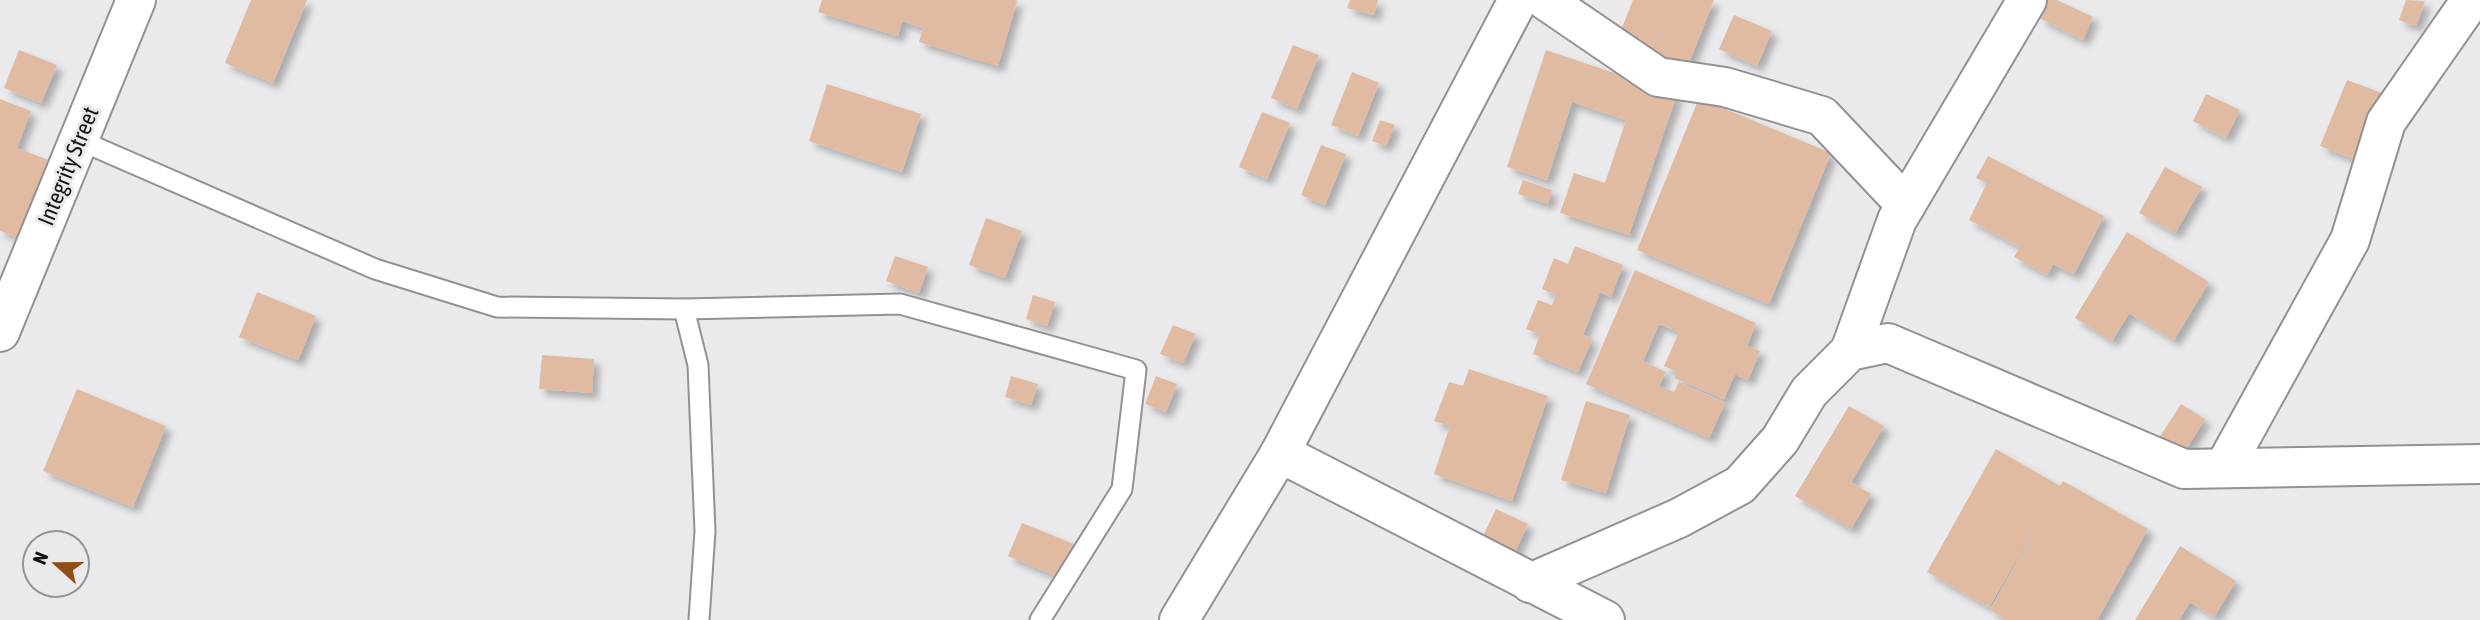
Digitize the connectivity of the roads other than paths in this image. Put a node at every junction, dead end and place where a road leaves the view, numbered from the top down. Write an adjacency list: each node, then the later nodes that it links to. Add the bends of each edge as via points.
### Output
1 (136, 0): 6 (street, Integrity Street)
2 (1518, 0): 11 (street)
3 (1545, 0): 7 (street, via 1658,77 1726,87 1822,116)
4 (2027, 0): 7 (street)
5 (2471, 0): 13 (street, via 2386,122 2350,240)
6 (79, 139): 8 (lane, via 375,270 497,307); 9 (street, Integrity Street)
7 (1906, 205): 10 (street)
8 (684, 309): 15 (lane, via 698,365 705,531); 16 (lane, via 900,304 1136,370 1122,489)
9 (0, 332)
10 (1850, 351): 13 (street, via 1888,343 2184,469); 14 (street, via 1809,392 1780,440 1740,485 1679,518)
11 (1280, 453): 14 (street); 17 (street)
12 (2480, 464): 13 (street)
13 (2224, 468)
14 (1530, 583): 18 (street)
15 (699, 620)
16 (1040, 620)
17 (1179, 620)
18 (1605, 620)

